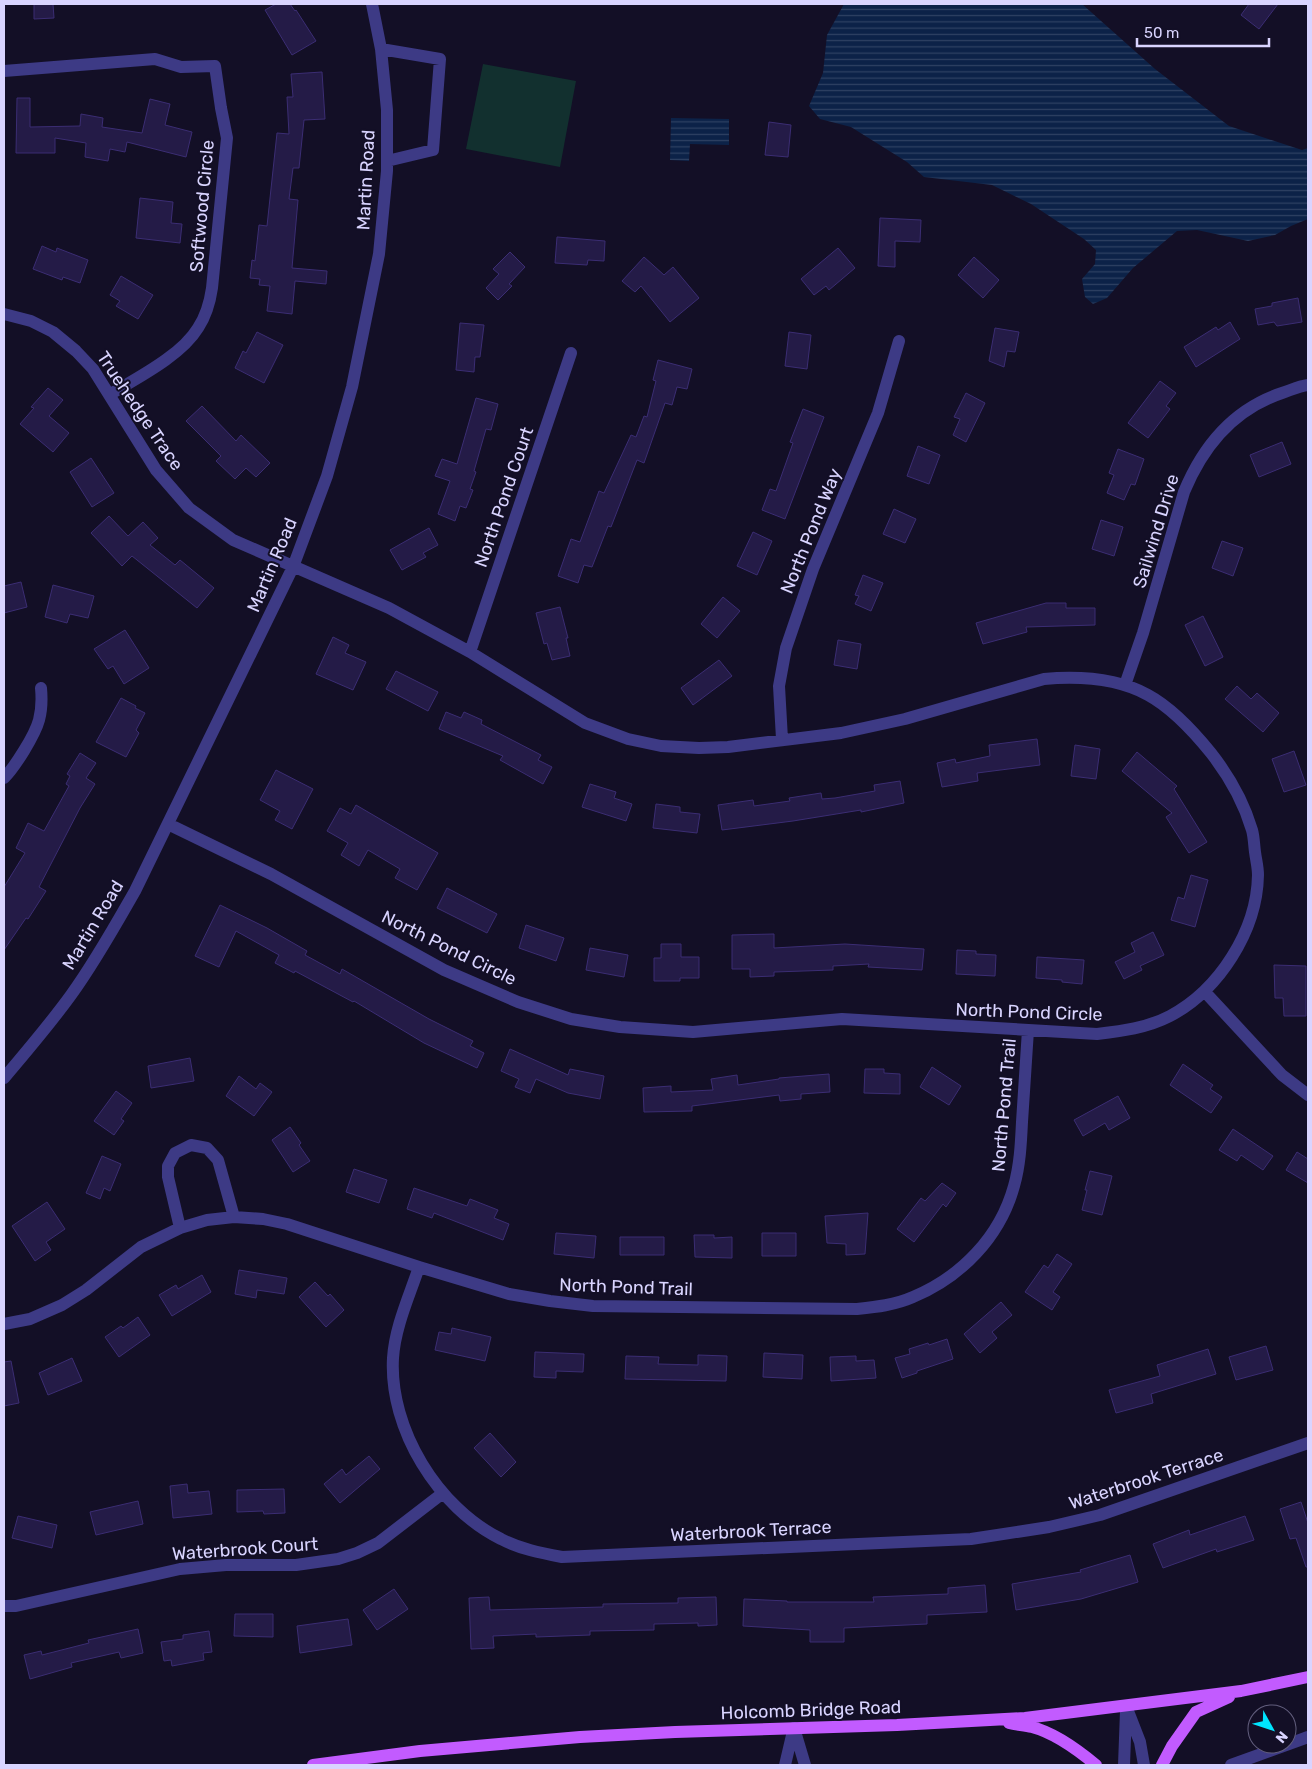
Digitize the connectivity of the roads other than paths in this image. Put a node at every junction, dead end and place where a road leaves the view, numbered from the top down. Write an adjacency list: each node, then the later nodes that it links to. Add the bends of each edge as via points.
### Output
1 (372, 4): 2 (street, Martin Road)
2 (381, 49): 4 (street, Martin Road, via 387,110); 4 (street, via 440,59 433,150)
3 (4, 72): 9 (street, Softwood Circle, via 155,59 181,67 216,66 227,138 209,304 198,328 180,350)
4 (387, 161): 10 (street, Martin Road, via 379,254 352,387 327,476)
5 (4, 314): 9 (street, Truehedge Trace, via 31,321 53,332 82,357)
6 (899, 341): 14 (street, North Pond Way, via 878,413 813,569 786,648 779,686)
7 (571, 353): 11 (street, North Pond Court)
8 (1308, 385): 12 (street, Sailwind Drive, via 1266,398 1232,421 1205,450 1184,492)
9 (110, 395): 10 (street, Truehedge Trace, via 156,470 189,508 233,540)
10 (293, 567): 11 (street, North Pond Circle, via 389,608); 16 (street, Martin Road)
11 (470, 652): 14 (street, North Pond Circle, via 585,723 628,739 661,746 699,748)
12 (1124, 685): 14 (street, North Pond Circle, via 1094,679 1044,678 905,720 841,733); 17 (street, North Pond Circle, via 1164,705 1200,739 1236,792 1252,831 1258,875 1251,917 1233,958)
13 (41, 688): 15 (street, via 38,722 14,768)
14 (782, 739)
15 (4, 778)
16 (168, 824): 18 (street, North Pond Circle, via 271,874 444,970 518,1002 571,1019 620,1027 693,1032 842,1020); 19 (street, Martin Road, via 106,942 72,994)
17 (1205, 992): 18 (street, North Pond Circle, via 1170,1016 1130,1030 1097,1034); 20 (street, via 1282,1074)
18 (1028, 1030): 23 (street, North Pond Trail, via 1019,1162 1007,1208 990,1237 970,1260 941,1283 912,1298 885,1306 857,1309 593,1306 509,1294)
19 (4, 1078)
20 (1308, 1095)
21 (234, 1217): 22 (street, North Pond Trail); 22 (street, via 218,1160 207,1148 192,1145 175,1153 168,1166); 23 (street, North Pond Trail, via 287,1224)
22 (180, 1228): 24 (street, North Pond Trail, via 141,1247 62,1306 30,1319)
23 (419, 1267): 26 (street, Waterbrook Terrace, via 396,1333 394,1386 408,1439)
24 (4, 1324)
25 (1308, 1443): 26 (street, Waterbrook Terrace, via 1100,1516 1049,1528 971,1539 562,1557 529,1551 499,1538 469,1518)
26 (443, 1494): 27 (street, Waterbrook Court, via 378,1543 338,1560 296,1565 180,1569)
27 (4, 1606)
28 (1308, 1677): 29 (main road, Holcomb Bridge Road)
29 (1241, 1692): 30 (main road, Holcomb Bridge Road); 40 (main road, via 1196,1712)
30 (1126, 1706): 31 (main road, Holcomb Bridge Road); 38 (street); 39 (street, via 1140,1742)
31 (992, 1720): 32 (main road, Holcomb Bridge Road); 37 (main road, via 1034,1728 1070,1745)
32 (794, 1728): 34 (main road, Holcomb Bridge Road, via 564,1738); 35 (street); 36 (street)
33 (1308, 1737): 41 (street)
34 (313, 1765)
35 (785, 1765)
36 (804, 1765)
37 (1096, 1765)
38 (1124, 1765)
39 (1144, 1765)
40 (1162, 1765)
41 (1231, 1765)

